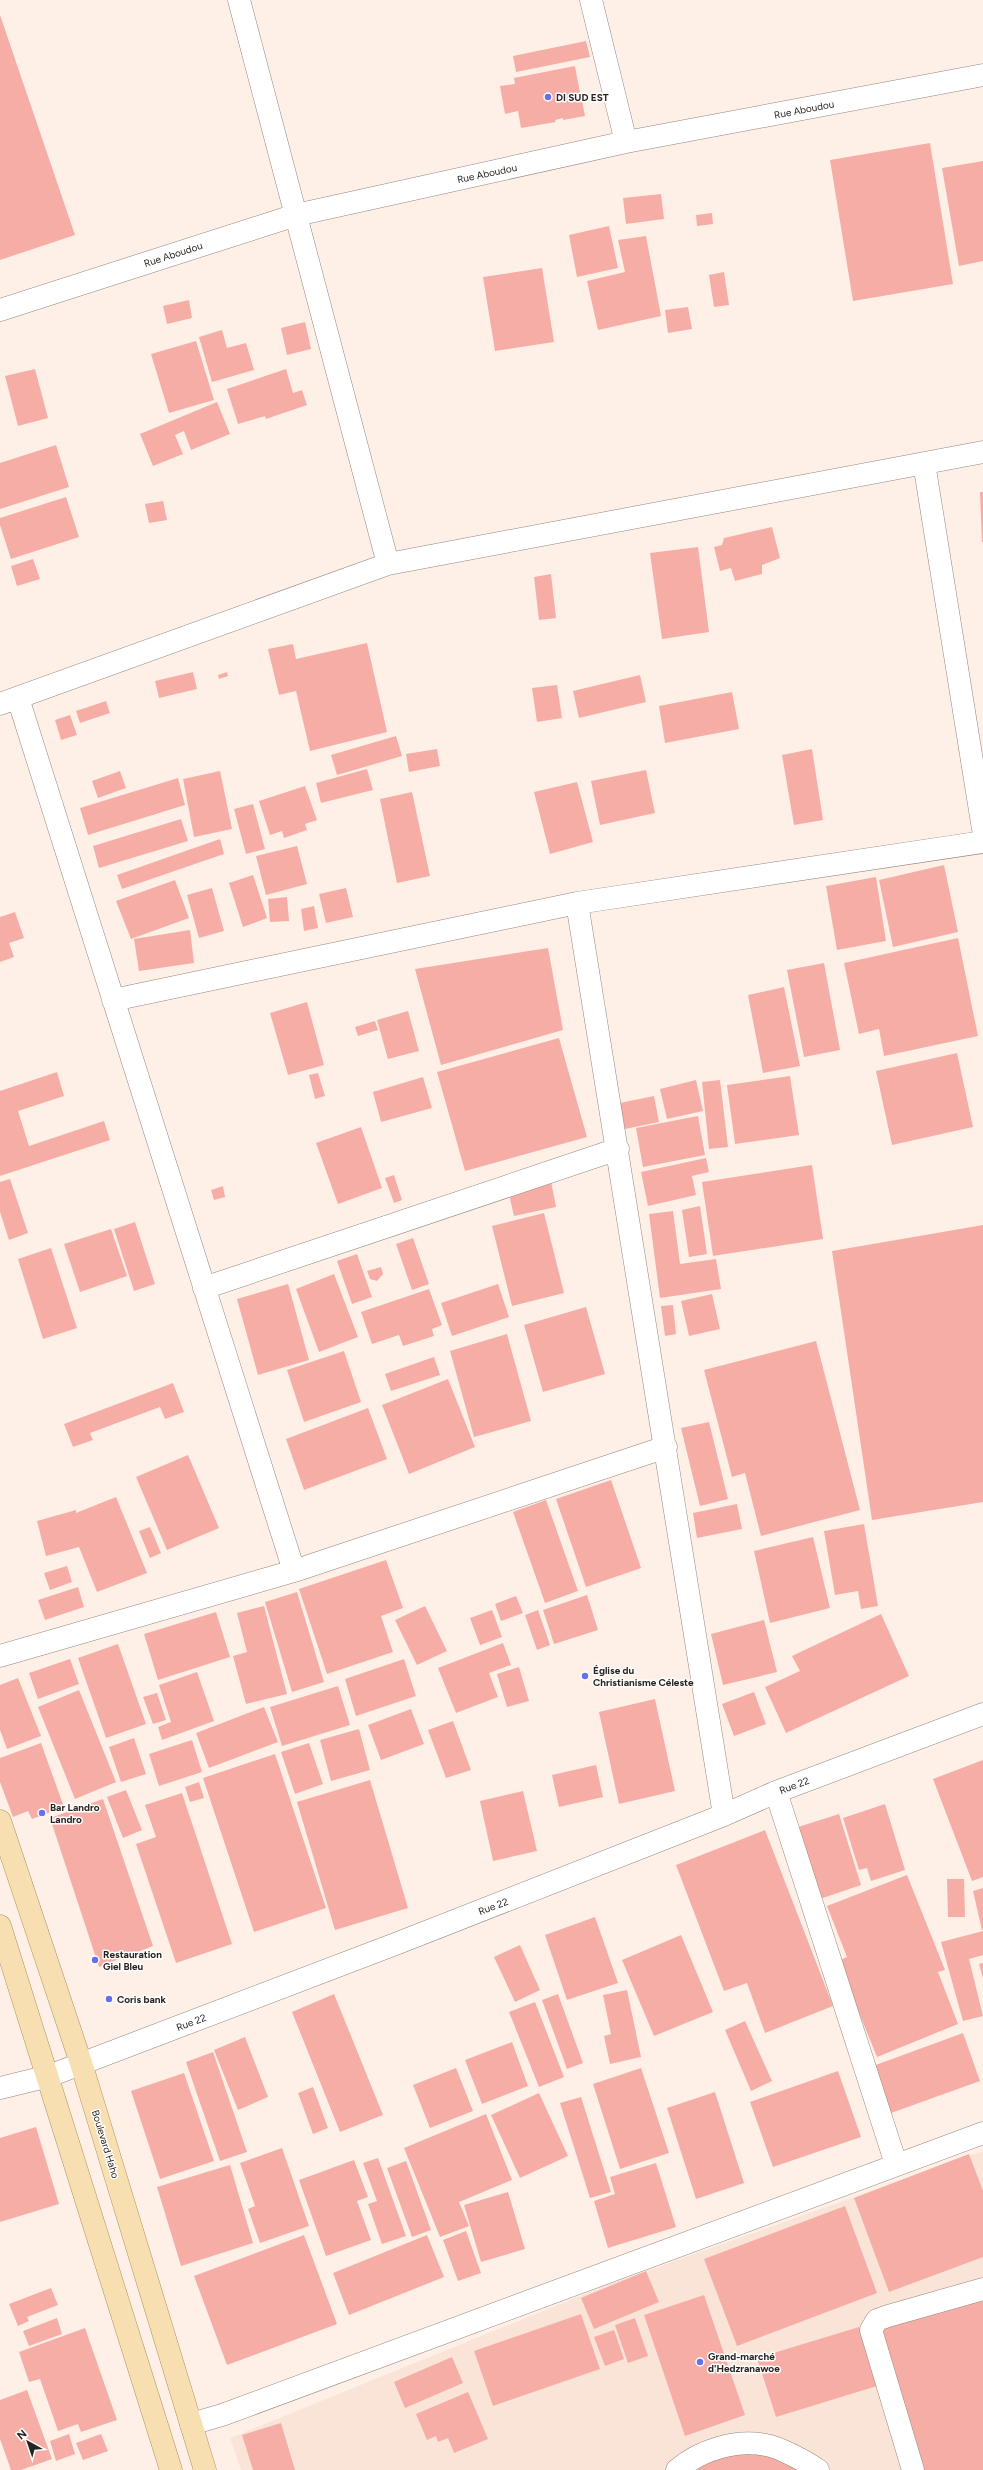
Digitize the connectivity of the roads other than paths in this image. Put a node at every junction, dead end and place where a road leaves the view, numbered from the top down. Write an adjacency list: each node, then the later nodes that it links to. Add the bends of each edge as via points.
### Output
1 (239, 0): 5 (street)
2 (591, 0): 4 (street)
3 (983, 75): 4 (street, Rue Aboudou)
4 (626, 142): 5 (street, Rue Aboudou)
5 (296, 215): 6 (street, Rue Aboudou); 9 (street)
6 (0, 310)
7 (983, 452): 8 (street)
8 (924, 463): 9 (street); 11 (street)
9 (388, 564): 10 (street)
10 (9, 701): 14 (street)
11 (983, 829)
12 (983, 842): 13 (street)
13 (577, 903): 14 (street); 15 (street)
14 (112, 1000): 16 (street)
15 (618, 1149): 16 (street); 17 (street)
16 (204, 1288): 18 (street)
17 (666, 1447): 18 (street); 22 (street)
18 (294, 1571): 19 (street)
19 (0, 1656)
20 (983, 1714): 21 (street, Rue 22)
21 (776, 1792): 22 (street, Rue 22); 29 (street)
22 (724, 1815): 25 (street, Rue 22)
23 (0, 1820): 25 (main road, Boulevard Haho)
24 (0, 1926): 26 (main road)
25 (82, 2063): 26 (street, Rue 22); 31 (main road, Boulevard Haho)
26 (48, 2076): 27 (street, Rue 22); 32 (main road)
27 (0, 2088)
28 (983, 2133): 29 (street)
29 (896, 2164): 31 (street, via 554,2293 222,2415)
30 (983, 2289): 36 (street, via 877,2320 871,2330)
31 (190, 2424): 33 (main road, Boulevard Haho)
32 (171, 2470)
33 (205, 2470)
34 (677, 2470): 35 (street, via 711,2449 746,2443 767,2445)
35 (818, 2470)
36 (913, 2470)

